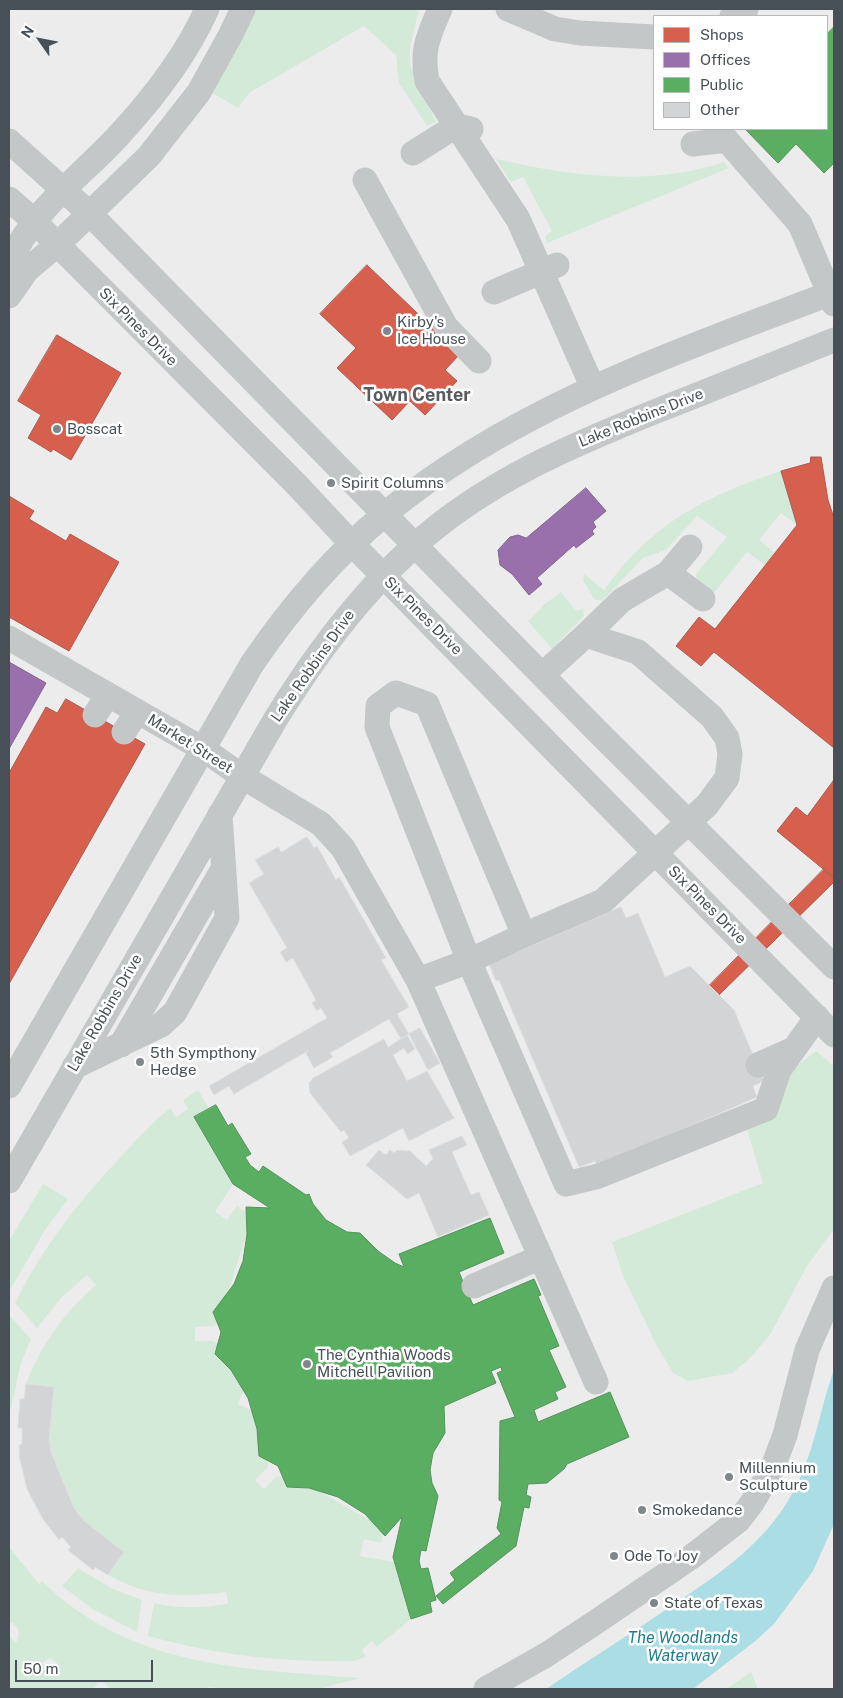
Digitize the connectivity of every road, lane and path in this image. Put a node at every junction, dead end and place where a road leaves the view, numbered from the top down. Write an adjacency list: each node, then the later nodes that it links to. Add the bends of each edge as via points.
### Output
1 (207, 9): 14 (street, via 171,73 120,135)
2 (243, 9): 16 (street, via 199,92 149,156)
3 (440, 9): 8 (street, via 426,41 430,54 427,81)
4 (508, 9): 7 (street, via 555,29)
5 (746, 9): 6 (street)
6 (734, 15)
7 (653, 37)
8 (466, 128): 12 (street); 20 (street)
9 (722, 134): 11 (street); 23 (street, via 791,227)
10 (9, 141): 14 (street)
11 (693, 144)
12 (413, 153)
13 (365, 180): 25 (street, via 446,327)
14 (65, 190): 16 (street); 17 (street)
15 (9, 200): 17 (street, Six Pines Drive)
16 (89, 213): 18 (street); 27 (street)
17 (34, 221): 18 (street, Six Pines Drive); 19 (street)
18 (57, 245): 22 (street, via 27,270); 28 (street, Six Pines Drive)
19 (9, 265)
20 (549, 269): 21 (street); 26 (street, via 570,316)
21 (494, 292)
22 (9, 296)
23 (833, 296): 26 (street)
24 (833, 340): 29 (street, Lake Robbins Drive, via 556,453 494,487)
25 (479, 361)
26 (593, 388): 27 (street, via 498,437)
27 (385, 514): 28 (street); 29 (street)
28 (352, 544): 32 (street, Six Pines Drive); 37 (street, via 289,612 252,664)
29 (414, 546): 32 (street, Lake Robbins Drive); 36 (street)
30 (690, 547): 31 (street)
31 (668, 573): 33 (street); 34 (street, via 622,600)
32 (383, 576): 38 (street, Lake Robbins Drive, via 319,652); 41 (street, Six Pines Drive)
33 (702, 599)
34 (586, 635): 36 (street); 40 (street, via 638,652 712,717 727,738 730,754 728,778 707,805)
35 (9, 638): 37 (street, Market Street, via 101,705 131,722)
36 (542, 675): 40 (street)
37 (203, 749): 38 (street, Market Street); 51 (street)
38 (243, 776): 39 (street, Lake Robbins Drive); 45 (street, Market Street, via 321,824 338,840)
39 (220, 814): 50 (street, Lake Robbins Drive); 50 (street, via 228,909 225,924 178,1007 161,1026)
40 (689, 820): 41 (street); 44 (street)
41 (656, 853): 42 (street, via 603,901); 46 (street, Six Pines Drive)
42 (524, 935): 43 (street); 43 (street, via 427,704 396,693 378,706 377,727)
43 (469, 961): 45 (street); 48 (street, via 566,1184 599,1176 766,1109 779,1070)
44 (834, 967)
45 (418, 980): 53 (street, Market Street)
46 (817, 1017): 47 (street, Six Pines Drive); 48 (street)
47 (834, 1034)
48 (794, 1049): 49 (street)
49 (758, 1065)
50 (74, 1067): 52 (street, Lake Robbins Drive)
51 (9, 1086)
52 (9, 1181)
53 (541, 1257): 54 (street); 56 (street, Market Street)
54 (474, 1286)
55 (834, 1288): 57 (street, via 810,1343 773,1467 739,1520 690,1558 593,1624)
56 (596, 1382)
57 (486, 1689)

